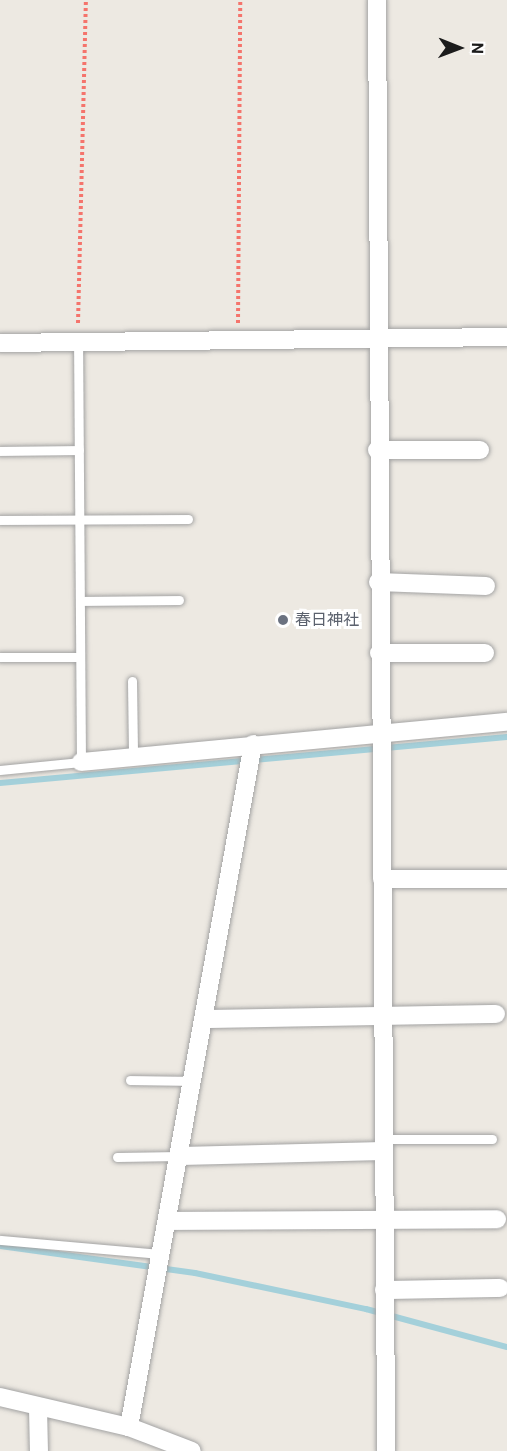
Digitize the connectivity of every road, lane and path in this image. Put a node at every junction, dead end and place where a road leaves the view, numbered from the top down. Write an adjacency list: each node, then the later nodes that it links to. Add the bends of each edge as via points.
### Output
1 (86, 0): 7 (path)
2 (240, 0): 5 (path)
3 (377, 0): 6 (street)
4 (507, 337): 6 (street)
5 (238, 338): 6 (street); 7 (street)
6 (381, 339): 10 (street)
7 (78, 342): 8 (street); 9 (lane)
8 (0, 343)
9 (79, 450): 12 (lane); 15 (lane)
10 (377, 450): 11 (street); 16 (street)
11 (480, 450)
12 (0, 451)
13 (188, 519): 15 (lane)
14 (0, 520): 15 (lane)
15 (80, 520): 19 (lane)
16 (378, 582): 17 (street); 20 (street)
17 (486, 586)
18 (180, 600): 19 (lane)
19 (80, 601): 23 (lane)
20 (379, 653): 21 (street); 26 (street)
21 (485, 653)
22 (0, 657): 23 (lane)
23 (80, 657): 29 (lane)
24 (132, 681): 28 (lane)
25 (507, 722): 26 (street)
26 (379, 733): 27 (street); 31 (street)
27 (253, 744): 28 (street); 35 (street)
28 (133, 756): 29 (street)
29 (81, 762): 30 (lane)
30 (0, 770)
31 (382, 879): 32 (street); 34 (street)
32 (507, 879)
33 (496, 1014): 34 (street)
34 (384, 1015): 35 (street); 39 (street)
35 (204, 1019): 37 (street)
36 (130, 1080): 37 (lane)
37 (193, 1081): 40 (street)
38 (492, 1139): 39 (lane)
39 (384, 1145): 40 (street); 44 (street)
40 (180, 1156): 41 (lane); 43 (street)
41 (117, 1157)
42 (497, 1220): 44 (street)
43 (167, 1221): 44 (street); 46 (street)
44 (384, 1221): 48 (street)
45 (0, 1240): 46 (lane)
46 (161, 1254): 51 (street)
47 (500, 1288): 48 (street)
48 (384, 1290): 54 (street)
49 (0, 1397): 50 (street)
50 (38, 1408): 51 (street); 52 (street)
51 (129, 1426): 53 (street)
52 (39, 1451)
53 (192, 1451)
54 (386, 1451)

